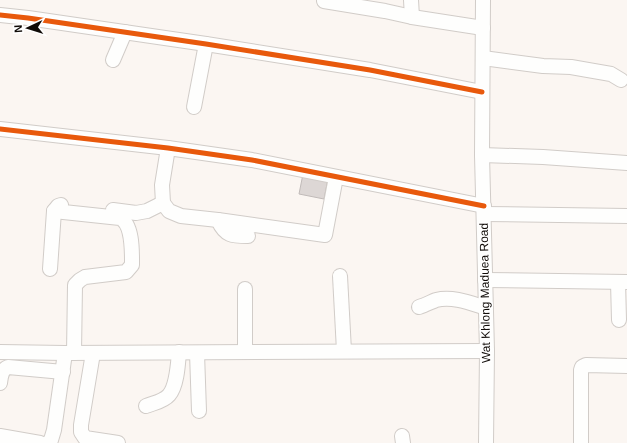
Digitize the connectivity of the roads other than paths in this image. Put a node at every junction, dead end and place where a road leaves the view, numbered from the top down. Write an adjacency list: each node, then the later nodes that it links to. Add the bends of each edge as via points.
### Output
1 (411, 0): 6 (street)
2 (483, 0): 7 (street, Wat Khlong Maduea Road)
3 (324, 1): 4 (street)
4 (385, 5): 6 (street)
5 (0, 15): 8 (street)
6 (412, 17): 7 (street)
7 (483, 28): 10 (street, Wat Khlong Maduea Road)
8 (125, 32): 9 (street); 11 (street)
9 (206, 44): 13 (street, via 370,70); 14 (street)
10 (483, 58): 12 (street, via 543,66 570,76 609,81); 13 (street, Wat Khlong Maduea Road)
11 (113, 60)
12 (624, 80)
13 (482, 92): 17 (street, Wat Khlong Maduea Road)
14 (194, 107)
15 (0, 129): 16 (street)
16 (168, 148): 19 (street, via 252,160); 20 (street, via 162,185)
17 (482, 155): 18 (street); 22 (street, Wat Khlong Maduea Road)
18 (627, 163)
19 (336, 177): 22 (street); 24 (street, via 325,235)
20 (163, 203): 21 (street, via 136,213 65,205); 24 (street, via 169,211 180,216)
21 (54, 210): 26 (street); 39 (street, via 120,218 125,220 131,240 132,266 126,272 85,277 75,285)
22 (484, 210): 23 (street); 28 (street, Wat Khlong Maduea Road)
23 (627, 216)
24 (218, 220): 25 (street, via 226,233 233,236)
25 (248, 236)
26 (50, 269)
27 (340, 276): 34 (street)
28 (485, 280): 29 (street); 32 (street, Wat Khlong Maduea Road)
29 (623, 282): 33 (street)
30 (245, 289): 38 (street)
31 (419, 308): 32 (street, via 446,298)
32 (486, 308): 35 (street, Wat Khlong Maduea Road)
33 (619, 320)
34 (344, 351): 35 (street); 38 (street)
35 (487, 351): 51 (street, Wat Khlong Maduea Road)
36 (0, 352): 39 (street)
37 (179, 352): 40 (street); 41 (street); 45 (street, via 177,373 169,395)
38 (245, 352): 41 (street)
39 (70, 353): 40 (street); 43 (street)
40 (93, 353): 50 (street, via 81,432 85,438)
41 (197, 353): 46 (street)
42 (627, 366): 52 (street, via 582,367)
43 (63, 372): 44 (street, via 6,367); 49 (street, via 54,430)
44 (0, 383)
45 (146, 406)
46 (199, 410)
47 (0, 436): 48 (street)
48 (40, 443)
49 (48, 443)
50 (118, 443)
51 (486, 443)
52 (581, 443)

